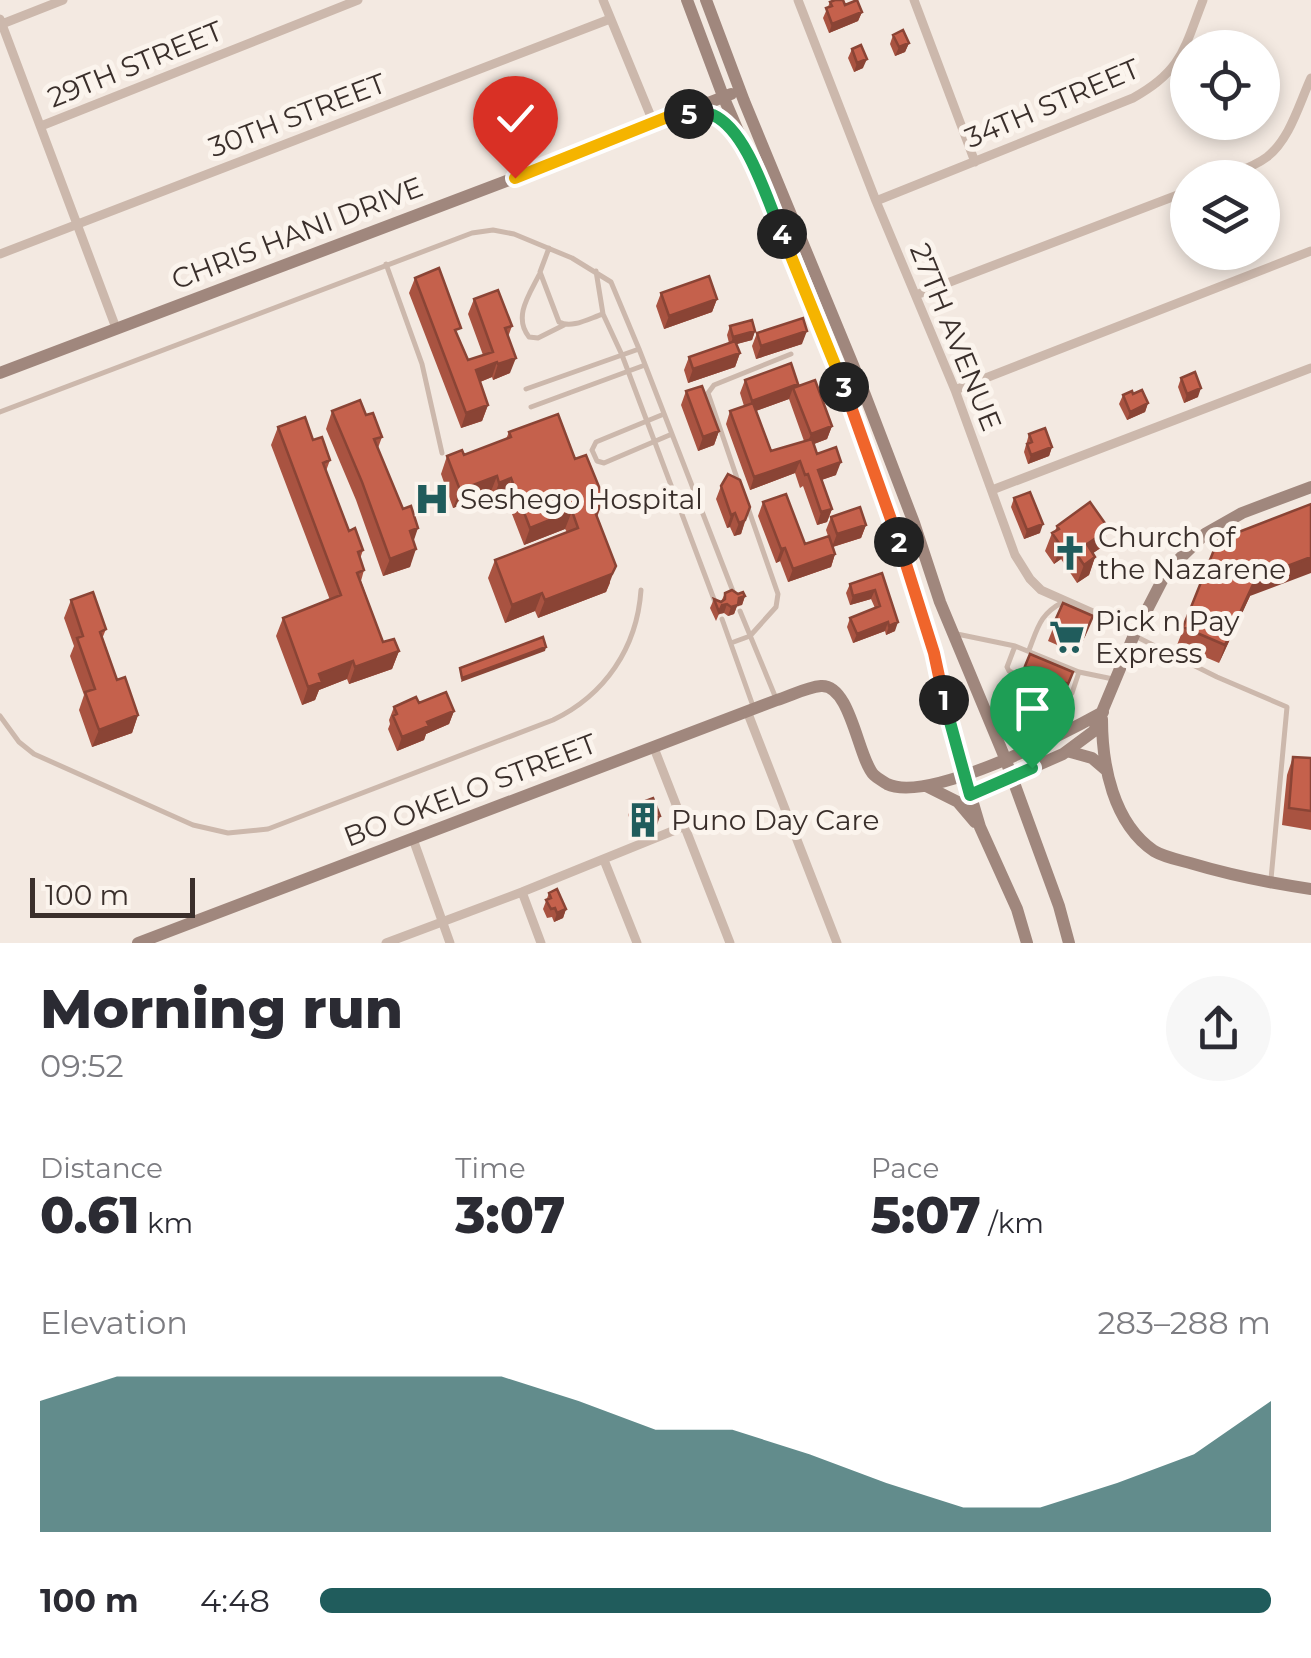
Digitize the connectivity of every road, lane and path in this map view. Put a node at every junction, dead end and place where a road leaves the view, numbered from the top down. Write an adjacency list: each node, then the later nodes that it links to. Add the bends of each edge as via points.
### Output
1 (64, 0): 10 (street)
2 (358, 0): 16 (street, 29TH STREET)
3 (604, 0): 9 (street)
4 (687, 0): 13 (street)
5 (706, 0): 12 (street)
6 (798, 0): 21 (street, 27TH AVENUE)
7 (914, 0): 19 (street)
8 (1203, 0): 19 (street, 34TH STREET, via 1181,56 1156,86)
9 (610, 19): 15 (street); 22 (street, 30TH STREET)
10 (1, 21): 16 (street)
11 (1311, 78): 18 (street, via 1284,137)
12 (740, 90): 13 (street, CHRIS HANI DRIVE); 59 (street, via 860,382)
13 (723, 96): 14 (street, CHRIS HANI DRIVE); 17 (street)
14 (670, 116): 15 (street, CHRIS HANI DRIVE); 17 (street, via 712,115)
15 (654, 124): 32 (street, CHRIS HANI DRIVE)
16 (41, 126): 22 (street)
17 (743, 144): 75 (street, via 821,325 893,522)
18 (1262, 160)
19 (975, 162): 21 (street, 34TH STREET)
20 (1170, 198): 29 (street)
21 (876, 201): 29 (street, 27TH AVENUE)
22 (78, 224): 25 (street, 30TH STREET); 32 (street)
23 (549, 248): 26 (lane, via 484,230); 27 (lane); 28 (lane)
24 (1311, 252): 41 (street)
25 (0, 254)
26 (386, 264): 43 (lane); 48 (lane, via 422,364)
27 (540, 272): 31 (lane); 31 (lane, via 523,306 523,330 538,338)
28 (596, 272): 30 (lane); 33 (lane, via 615,290)
29 (916, 295): 41 (street, 27TH AVENUE)
30 (603, 314): 31 (lane); 35 (lane)
31 (564, 325)
32 (116, 328): 39 (street, CHRIS HANI DRIVE)
33 (639, 349): 35 (lane); 36 (lane)
34 (791, 354): 50 (lane, via 708,393)
35 (622, 355): 38 (lane); 40 (lane)
36 (645, 365): 38 (lane); 44 (lane)
37 (1311, 368): 51 (street)
38 (628, 371): 42 (lane); 45 (lane)
39 (0, 374)
40 (526, 389)
41 (956, 390): 51 (street, 27TH AVENUE)
42 (531, 407)
43 (0, 412)
44 (664, 414): 45 (lane); 46 (lane)
45 (647, 421): 47 (lane); 47 (lane, via 596,442 592,450 600,464)
46 (672, 434): 47 (lane); 54 (lane)
47 (655, 441): 56 (lane)
48 (442, 453)
49 (1311, 487): 60 (street, via 1205,534 1166,571)
50 (740, 488)
51 (992, 490): 55 (street, 27TH AVENUE, via 1023,568 1041,590)
52 (746, 505): 61 (lane, via 778,594 776,607)
53 (641, 590): 70 (lane, via 637,621 616,668 576,709 268,830 228,834 192,825 34,754)
54 (734, 597)
55 (1066, 600): 60 (street, 27TH AVENUE); 64 (lane, via 1046,612)
56 (716, 604)
57 (740, 611): 61 (lane)
58 (722, 619): 62 (lane)
59 (953, 634): 63 (lane); 73 (street)
60 (1135, 634): 66 (street); 83 (lane, via 1287,707)
61 (750, 636): 62 (lane); 67 (lane)
62 (730, 644): 68 (lane)
63 (1015, 646): 64 (lane); 65 (lane, via 1012,674 1064,696 1072,693)
64 (1029, 650): 65 (lane)
65 (1079, 672): 66 (lane)
66 (1116, 680): 69 (street)
67 (776, 700): 68 (street, BO OKELO STREET); 77 (street, BO OKELO STREET, via 829,688 845,705 873,774 890,786)
68 (751, 710): 71 (street, BO OKELO STREET); 93 (street)
69 (1102, 712): 72 (street, via 1094,730); 73 (street); 74 (street)
70 (0, 716)
71 (654, 748): 79 (street); 81 (street, BO OKELO STREET)
72 (1067, 751): 74 (street); 76 (street)
73 (1004, 758): 75 (street); 76 (street)
74 (1106, 770): 83 (street, via 1130,827 1158,853)
75 (965, 776): 77 (street); 78 (street)
76 (1010, 778): 78 (street); 95 (street)
77 (927, 787): 80 (street, via 958,802)
78 (970, 795): 80 (street)
79 (685, 826): 82 (street); 92 (street)
80 (980, 827): 94 (street)
81 (413, 839): 86 (street); 87 (street, BO OKELO STREET)
82 (604, 860): 85 (street); 91 (street)
83 (1271, 882): 84 (street)
84 (1311, 889)
85 (522, 892): 86 (street); 90 (street)
86 (442, 921): 88 (street); 89 (street)
87 (138, 943)
88 (386, 943)
89 (450, 943)
90 (541, 943)
91 (637, 943)
92 (730, 943)
93 (836, 943)
94 (1027, 943)
95 (1068, 943)

